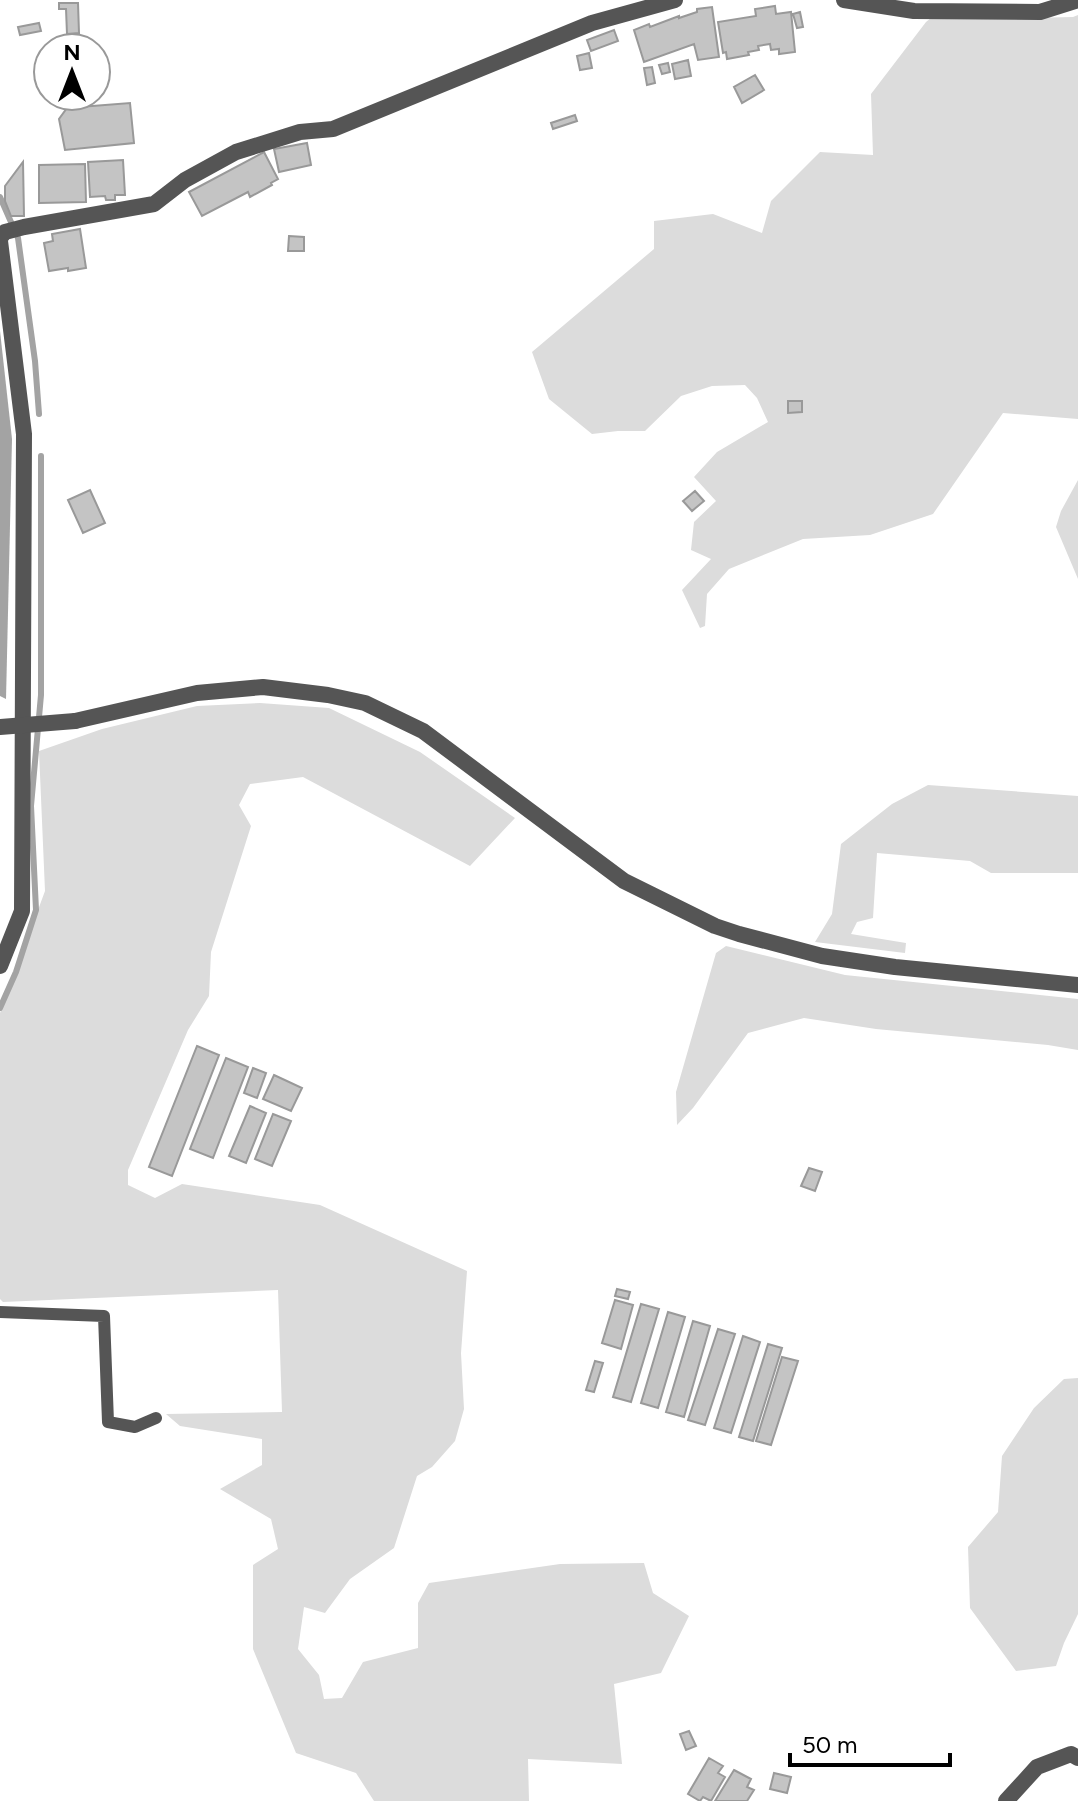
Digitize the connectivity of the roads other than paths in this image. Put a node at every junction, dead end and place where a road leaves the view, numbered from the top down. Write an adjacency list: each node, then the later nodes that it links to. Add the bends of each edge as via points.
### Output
1 (675, 0): 4 (street, via 592,23 333,129 300,132 236,152 154,204 24,227)
2 (844, 0): 3 (street, via 914,11 1040,12)
3 (1078, 0)
4 (2, 237): 6 (street, via 24,466 22,911)
5 (0, 727): 7 (street, bridge, via 75,721 197,693 263,687 365,703 423,731 624,881 715,926 822,956)
6 (0, 966)
7 (1078, 985)
8 (0, 1312): 9 (lane, via 104,1316 108,1422 135,1427)
9 (156, 1418)
10 (1078, 1758): 11 (street, via 1071,1754 1037,1767)
11 (1006, 1801)

